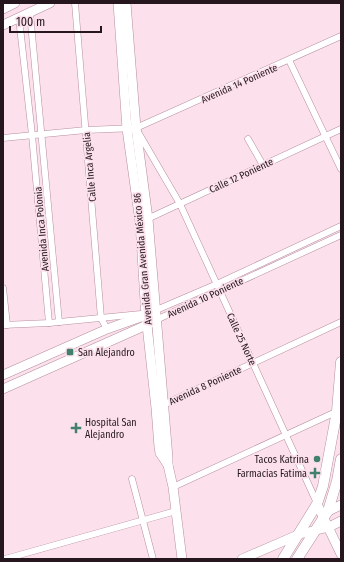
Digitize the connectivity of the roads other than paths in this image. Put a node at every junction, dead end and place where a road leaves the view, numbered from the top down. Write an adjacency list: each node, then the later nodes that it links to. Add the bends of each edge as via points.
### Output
1 (15, 3): 6 (street)
2 (50, 3): 7 (street)
3 (75, 3): 14 (street, Calle Inca Argelia)
4 (118, 3): 12 (street, Avenida Gran Avenida México 86)
5 (126, 3): 12 (street, Avenida Gran Avenida México 86)
6 (3, 9)
7 (30, 13): 8 (street); 15 (street, Avenida Inca Polonia)
8 (19, 18): 9 (street); 16 (street, Avenida Inca Polonia)
9 (3, 25)
10 (341, 36): 11 (street, Avenida 14 Poniente)
11 (289, 60): 12 (street, Avenida 14 Poniente); 17 (street)
12 (132, 129): 14 (street); 22 (street, Calle 25 Norte); 23 (street, Avenida Gran Avenida México 86)
13 (341, 129): 17 (street, Calle 12 Poniente)
14 (86, 130): 15 (street); 30 (street, Calle Inca Argelia)
15 (42, 134): 16 (street); 31 (street, Avenida Inca Polonia)
16 (32, 135): 18 (street); 33 (street, Avenida Inca Polonia)
17 (325, 136): 20 (street, Calle 12 Poniente); 21 (street)
18 (3, 138)
19 (248, 139): 20 (street)
20 (263, 165): 22 (street, Calle 12 Poniente)
21 (341, 169)
22 (180, 204): 23 (street, Calle 12 Poniente); 26 (street, Calle 25 Norte)
23 (144, 221): 29 (street, Avenida Gran Avenida México 86)
24 (341, 226): 26 (street, Avenida 10 Poniente)
25 (341, 235): 28 (street, Avenida 10 Poniente)
26 (217, 284): 28 (street, Calle 25 Norte); 29 (street, Avenida 10 Poniente)
27 (3, 288): 34 (street)
28 (219, 290): 29 (street, Avenida 10 Poniente); 37 (street, Calle 25 Norte)
29 (151, 316): 30 (street); 35 (street, Avenida 10 Poniente); 39 (street, Avenida 10 Poniente); 40 (street, Avenida Gran Avenida México 86)
30 (101, 318): 31 (street); 35 (street, Calle Inca Argelia)
31 (59, 322): 33 (street)
32 (341, 322): 37 (street, Avenida 8 Poniente)
33 (49, 323): 34 (street)
34 (5, 325)
35 (107, 329): 38 (street, Avenida 10 Poniente)
36 (341, 362): 41 (main road)
37 (253, 363): 40 (street, Avenida 8 Poniente); 42 (street, Calle 25 Norte)
38 (3, 375)
39 (3, 390)
40 (160, 406): 45 (street, Avenida Gran Avenida México 86, via 159,447 168,465)
41 (339, 410): 42 (street); 48 (main road, via 323,486)
42 (286, 434): 45 (street); 48 (street, Calle 25 Norte)
43 (341, 460): 48 (main road, via 337,481)
44 (132, 479): 49 (street)
45 (173, 487): 47 (street, Avenida Gran Avenida México 86)
46 (341, 505): 48 (street)
47 (176, 511): 49 (street); 57 (street, Avenida Gran Avenida México 86)
48 (323, 512): 51 (street, Calle 25 Norte); 52 (main road); 53 (main road, via 310,518)
49 (143, 520): 55 (street); 56 (street)
50 (341, 521): 51 (street)
51 (329, 527): 52 (street); 54 (street, Calle 25 Norte)
52 (316, 530): 53 (street); 60 (main road)
53 (300, 534): 58 (street); 59 (main road)
54 (341, 554)
55 (4, 559)
56 (153, 559)
57 (182, 559)
58 (242, 559)
59 (284, 559)
60 (297, 559)

